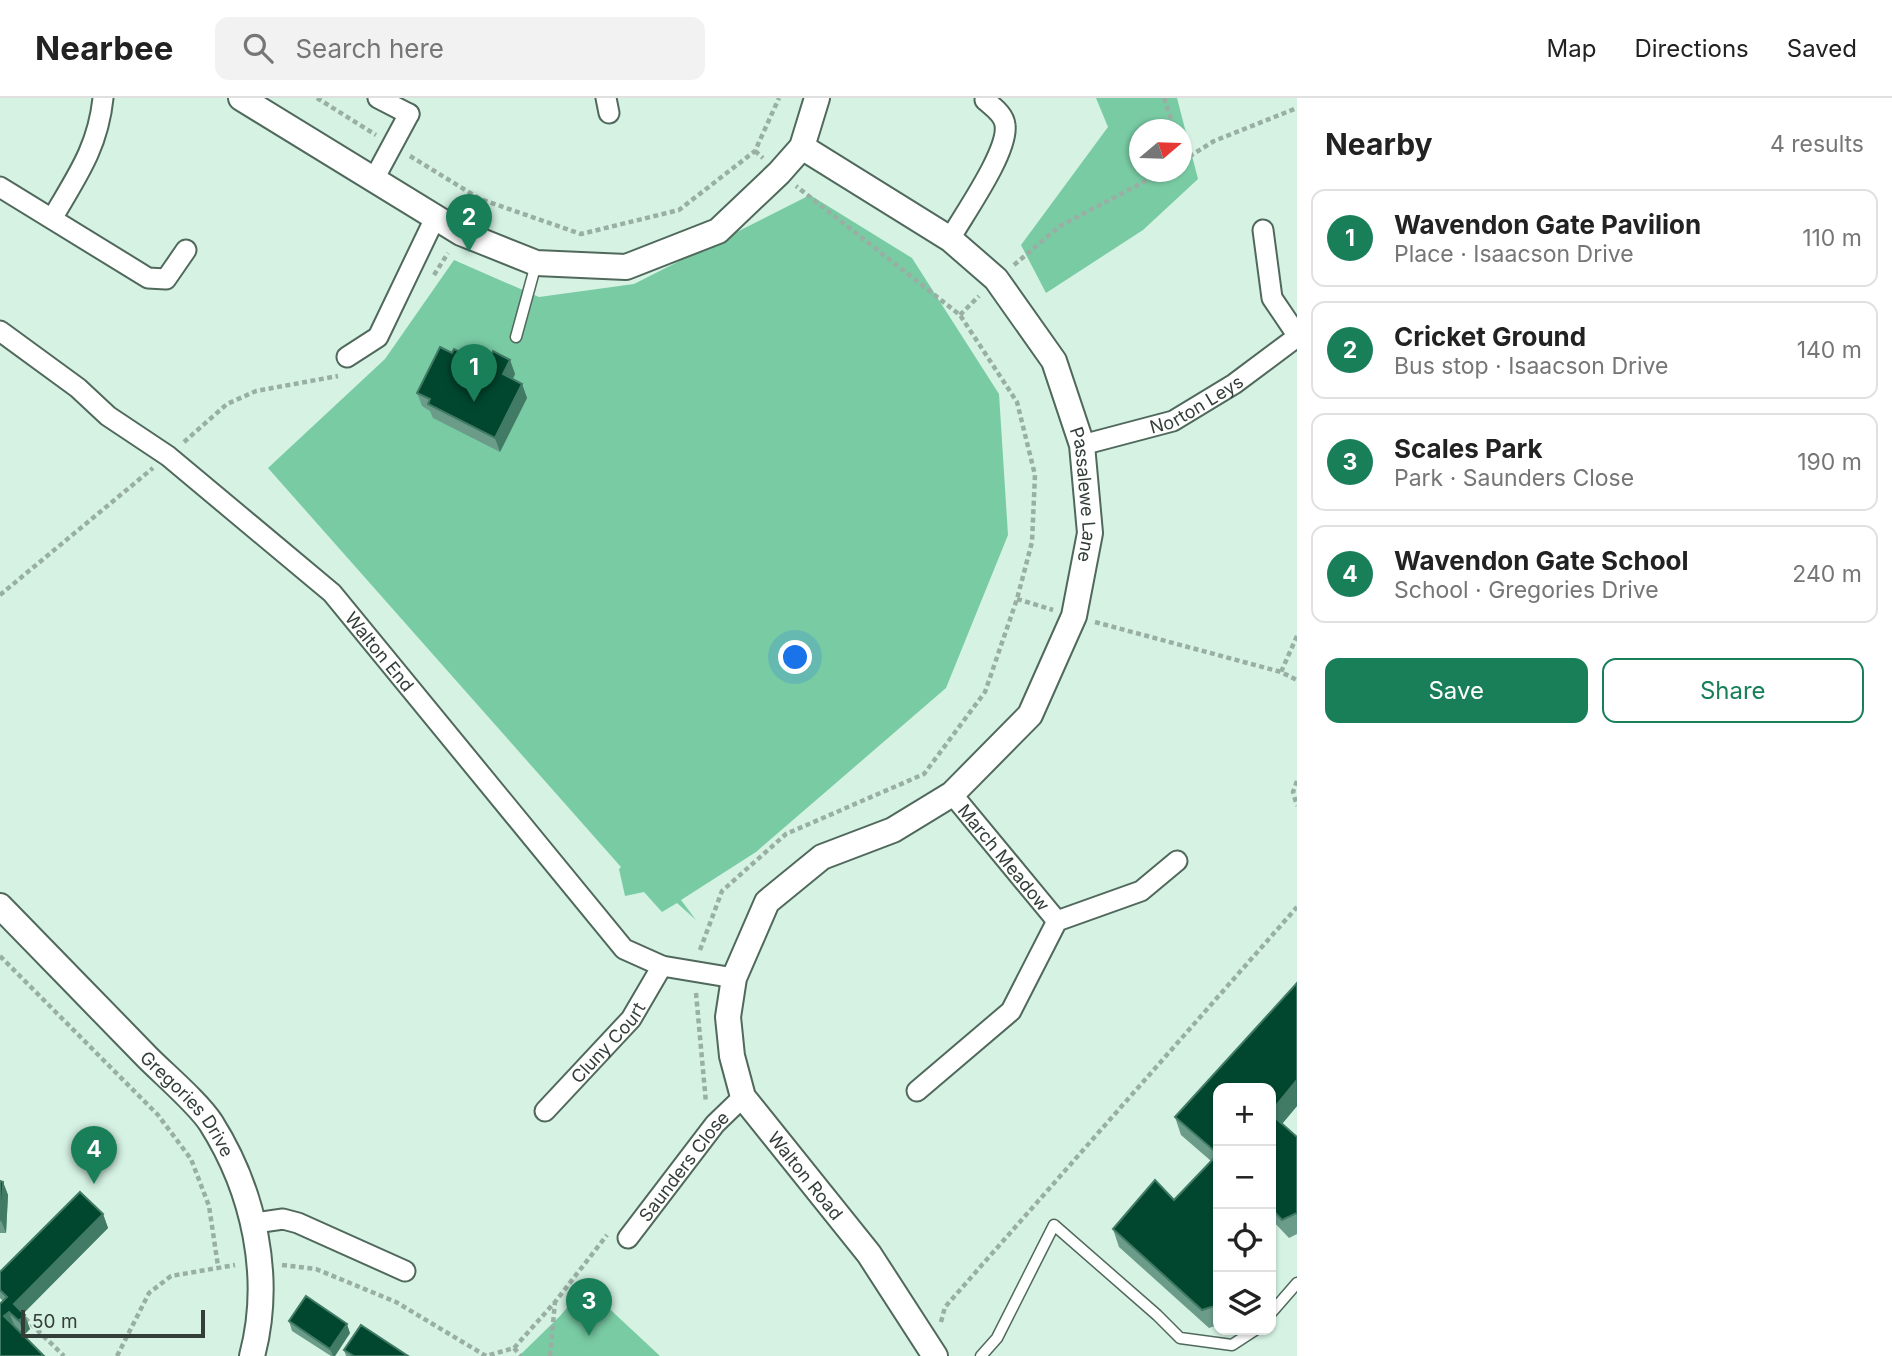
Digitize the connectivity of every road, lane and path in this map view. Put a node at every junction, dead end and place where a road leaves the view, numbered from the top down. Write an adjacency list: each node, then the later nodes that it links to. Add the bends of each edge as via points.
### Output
1 (103, 98): 21 (street, via 89,156)
2 (241, 98): 17 (street)
3 (317, 98): 12 (path)
4 (378, 98): 9 (street)
5 (779, 98): 14 (path)
6 (817, 98): 13 (street)
7 (1164, 98): 11 (path)
8 (985, 100): 25 (street, via 1005,125 1002,150)
9 (408, 106): 12 (street)
10 (1297, 108): 15 (path, via 1214,141)
11 (1171, 119)
12 (393, 146): 17 (street); 20 (path)
13 (802, 147): 16 (street); 25 (street, Passalewe Lane)
14 (755, 151): 16 (path); 20 (path, via 679,210 581,233)
15 (1192, 155)
16 (779, 173): 27 (street, via 718,231 626,267); 30 (path)
17 (374, 179): 22 (street)
18 (1144, 182): 28 (path, via 1060,226)
19 (0, 187): 21 (street)
20 (480, 199): 24 (path)
21 (53, 218): 26 (street, via 148,278 166,279)
22 (435, 218): 24 (street); 34 (street, via 379,337)
23 (1263, 230): 32 (street, Norton Leys, via 1272,298)
24 (461, 233): 27 (street); 29 (path)
25 (950, 239): 28 (street, Passalewe Lane)
26 (186, 250)
27 (536, 263): 33 (lane)
28 (996, 279): 30 (path); 35 (street, Passalewe Lane, via 1054,361)
29 (431, 280)
30 (960, 315): 38 (path, via 1017,402 1035,475 1032,542)
31 (0, 331): 36 (street, Walton End, via 108,416)
32 (1297, 336): 35 (street, Norton Leys, via 1234,384 1173,421)
33 (516, 337)
34 (349, 366): 36 (path, via 256,391 227,404)
35 (1082, 445): 39 (street, Passalewe Lane, via 1090,533)
36 (168, 456): 37 (path); 51 (street, Walton End, via 332,593 624,949)
37 (0, 595)
38 (1017, 599): 39 (path); 52 (path, via 985,692 924,774 786,834 722,891)
39 (1074, 616): 41 (path); 44 (street, Passalewe Lane, via 1030,715)
40 (1297, 636): 41 (path)
41 (1281, 672): 42 (path)
42 (1297, 680)
43 (1297, 781): 45 (path, via 1293,792)
44 (952, 794): 49 (street, March Meadow); 53 (street, Passalewe Lane, via 893,830 822,857 767,902)
45 (1297, 806)
46 (1177, 861): 49 (street, March Meadow, via 1141,891)
47 (0, 906): 58 (street, Gregories Drive, via 209,1120 235,1167)
48 (1297, 907): 69 (path, via 945,1307)
49 (1057, 921): 54 (street, March Meadow, via 1011,1011)
50 (0, 956): 61 (path, via 159,1115 191,1159 209,1206)
51 (662, 967): 52 (street, Walton End); 57 (street, Cluny Court, via 631,1019)
52 (694, 971): 53 (street, Walton End); 56 (path)
53 (734, 978): 55 (street, Walton Road, via 728,1017)
54 (917, 1091)
55 (743, 1097): 59 (street, Saunders Close); 69 (street, Walton Road, via 869,1254)
56 (706, 1106)
57 (545, 1111)
58 (255, 1223): 60 (street, Gregories Drive); 62 (street, via 283,1219 298,1223)
59 (621, 1232): 64 (path)
60 (259, 1263): 61 (path); 68 (path, via 316,1269 396,1302 486,1356); 72 (street, Gregories Drive, via 260,1308)
61 (218, 1266): 71 (path, via 170,1276 149,1293)
62 (405, 1272)
63 (1297, 1283): 65 (lane)
64 (555, 1302): 68 (path); 74 (path)
65 (1276, 1307)
66 (25, 1318): 70 (path)
67 (1248, 1335): 75 (lane, via 1233,1345 1180,1338 1054,1225 996,1338)
68 (514, 1348): 73 (path)
69 (933, 1354)
70 (64, 1356)
71 (117, 1356)
72 (252, 1356)
73 (521, 1356)
74 (550, 1356)
75 (981, 1356)

